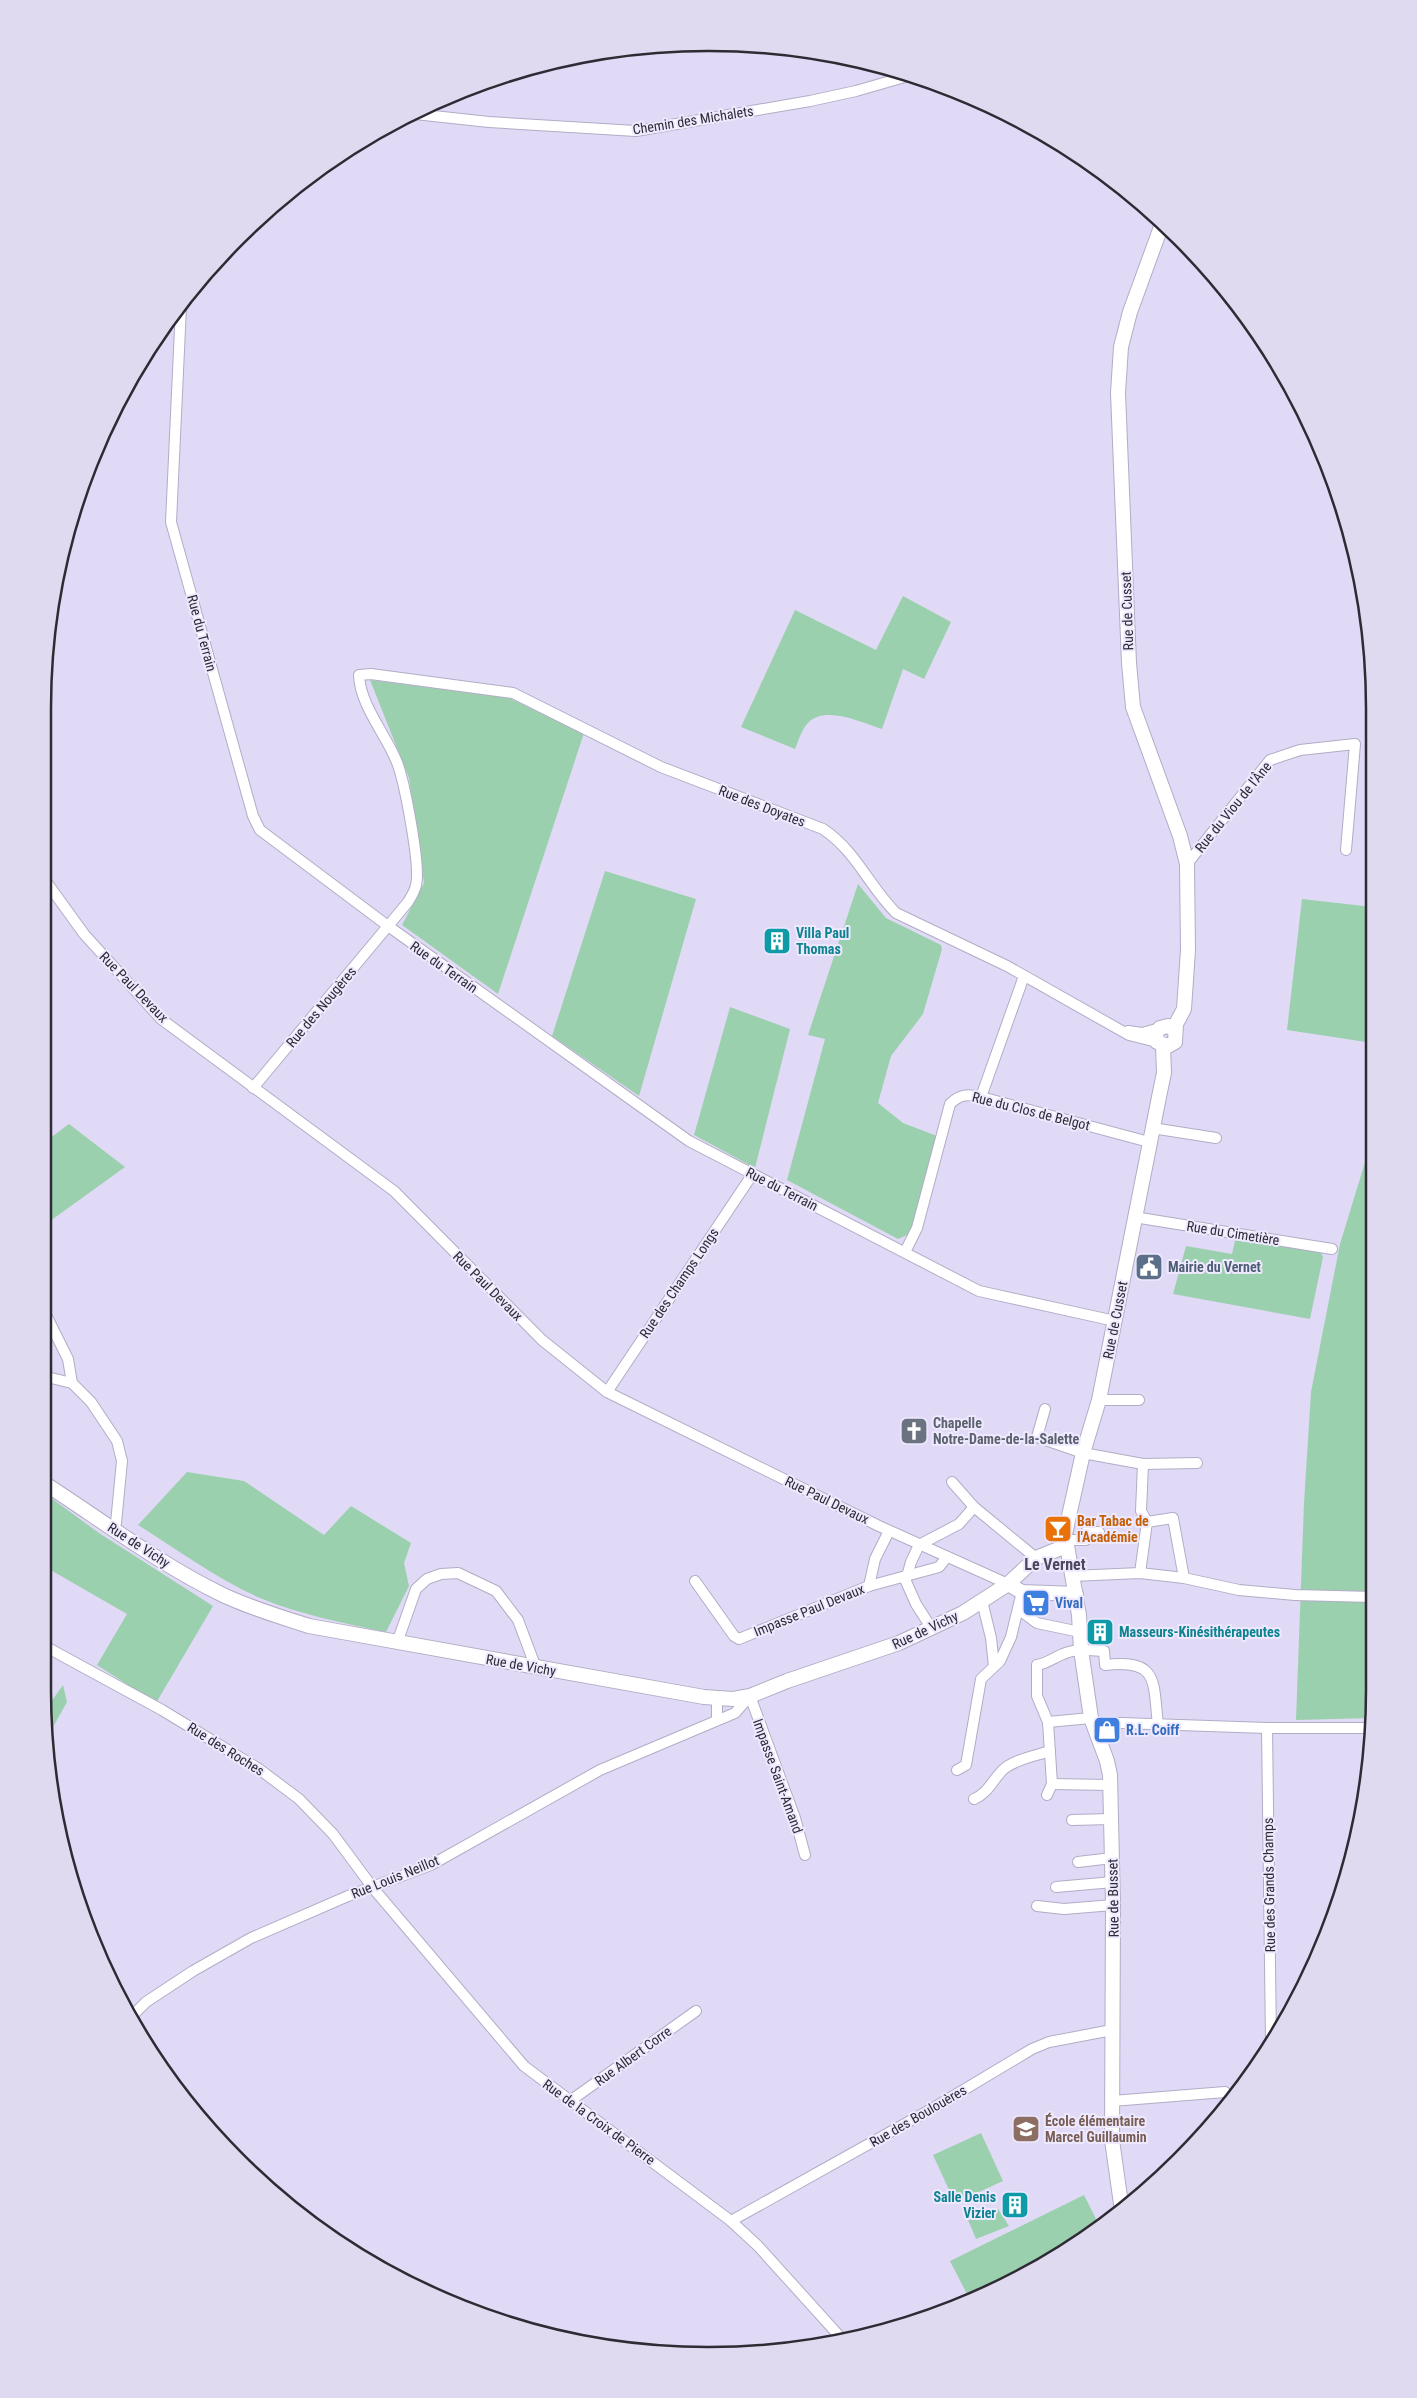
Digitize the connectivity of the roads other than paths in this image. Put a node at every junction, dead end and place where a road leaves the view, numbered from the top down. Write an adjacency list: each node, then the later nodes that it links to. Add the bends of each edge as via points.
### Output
1 (897, 79): 2 (street, Chemin des Michalets, via 810,101 636,131)
2 (426, 115)
3 (1160, 231): 7 (street, Rue de Cusset, via 1121,347 1118,393 1129,663 1133,707)
4 (181, 317): 9 (street, Rue du Terrain, via 171,522 253,816 260,830)
5 (359, 675): 9 (street, Rue des Nougères, via 361,692 396,760 416,861 417,884 408,902); 10 (street, Rue des Doyates, via 513,693 661,767 823,829 855,858 896,913)
6 (1346, 850): 7 (street, Rue du Viou de l'Âne, via 1355,744 1300,750 1270,760)
7 (1187, 864): 12 (street, Rue de Cusset, via 1189,909 1184,1009)
8 (51, 888): 13 (street, Rue Paul Devaux, via 84,934 161,1019)
9 (388, 926): 13 (street, Rue des Nougères); 18 (street, Rue du Terrain, via 689,1141)
10 (1024, 976): 11 (street, Rue des Doyates); 14 (street)
11 (1120, 1030): 12 (street, Rue des Doyates); 12 (street, Rue des Doyates, via 1140,1039)
12 (1165, 1036): 15 (street, Rue de Cusset, via 1164,1073)
13 (254, 1088): 26 (street, Rue Paul Devaux, via 394,1191 542,1340)
14 (981, 1097): 17 (street, Rue du Clos de Belgot); 21 (street, Rue du Clos de Belgot, via 957,1096 950,1104 917,1228)
15 (1152, 1128): 16 (street); 17 (street, Rue de Cusset)
16 (1216, 1138)
17 (1149, 1142): 19 (street, Rue de Cusset)
18 (752, 1175): 21 (street, Rue du Terrain); 26 (street, Rue des Champs Longs)
19 (1134, 1217): 20 (street, Rue du Cimetière); 22 (street, Rue de Cusset)
20 (1332, 1249)
21 (905, 1252): 22 (street, Rue du Terrain, via 979,1291)
22 (1114, 1321): 27 (street, Rue de Cusset)
23 (51, 1325): 25 (street, via 68,1359)
24 (51, 1378): 25 (street)
25 (72, 1383): 37 (street, via 91,1402 117,1442 122,1461)
26 (607, 1392): 38 (street, Rue Paul Devaux)
27 (1099, 1400): 28 (street); 30 (street, Rue de Cusset)
28 (1139, 1400)
29 (1045, 1409): 30 (street, via 1037,1437)
30 (1083, 1453): 32 (street); 40 (street, Rue de Cusset)
31 (1196, 1463): 32 (street)
32 (1143, 1464): 36 (street, via 1141,1511)
33 (952, 1482): 35 (street)
34 (51, 1488): 37 (street, Rue de Vichy)
35 (974, 1507): 41 (street, via 959,1524); 43 (street)
36 (1147, 1522): 44 (street); 47 (street, via 1174,1518)
37 (114, 1529): 58 (street, Rue de Vichy, via 181,1572 263,1612 309,1626)
38 (889, 1531): 41 (street, Rue Paul Devaux); 50 (street, via 875,1559)
39 (1099, 1532): 40 (street, via 1086,1532 1086,1540)
40 (1066, 1543): 43 (street); 45 (street, Rue de Busset)
41 (919, 1545): 42 (street, Rue Paul Devaux); 46 (street)
42 (946, 1557): 46 (street, Impasse Paul Devaux, via 939,1566); 49 (street, Rue Paul Devaux)
43 (1036, 1558): 49 (street, Rue de Vichy)
44 (1140, 1572): 45 (street); 47 (street)
45 (1072, 1576): 52 (street, Rue de Busset)
46 (906, 1577): 50 (street, Impasse Paul Devaux); 56 (street, via 916,1604)
47 (1184, 1578): 53 (street, via 1238,1590)
48 (694, 1581): 50 (street, Impasse Paul Devaux, via 734,1636 739,1638)
49 (1008, 1584): 51 (street); 54 (street, Rue de Vichy)
50 (869, 1586)
51 (1022, 1592): 52 (street); 55 (street)
52 (1076, 1594): 57 (street, Rue de Busset)
53 (1366, 1597)
54 (982, 1601): 56 (street, Rue de Vichy); 61 (street)
55 (1018, 1609): 57 (street, via 1037,1624); 61 (street, via 1012,1638)
56 (932, 1629): 63 (street, Rue de Vichy)
57 (1080, 1632): 60 (street, Rue de Busset)
58 (397, 1643): 62 (street, Rue de Vichy); 62 (street, via 416,1589 427,1579 458,1573 496,1591 518,1620)
59 (51, 1650): 84 (street, Rue des Roches, via 162,1710 259,1769 299,1798 333,1834)
60 (1081, 1650): 66 (street, Rue de Busset); 67 (street, via 1064,1653 1047,1664 1037,1665 1037,1696); 68 (street, via 1104,1651 1105,1665 1127,1662 1149,1672)
61 (994, 1666): 72 (street, via 982,1679 966,1765)
62 (536, 1668): 64 (street, Rue de Vichy)
63 (750, 1696): 64 (street, Rue de Vichy); 65 (street, Rue Louis Neillot, via 735,1713); 79 (street, Impasse Saint-Amand, via 795,1818)
64 (717, 1698): 65 (street)
65 (717, 1720): 84 (street, Rue Louis Neillot, via 600,1770 431,1865)
66 (1091, 1720): 67 (street); 68 (street); 74 (street, Rue de Busset, via 1107,1760)
67 (1048, 1722): 71 (street)
68 (1158, 1725): 69 (street)
69 (1267, 1728): 70 (street); 90 (street, Rue des Grands Champs)
70 (1364, 1728)
71 (1050, 1752): 73 (street); 76 (street, via 1006,1767 990,1788)
72 (957, 1770)
73 (1052, 1784): 74 (street); 75 (street)
74 (1110, 1785): 77 (street, Rue de Busset)
75 (1047, 1795)
76 (974, 1799)
77 (1111, 1819): 78 (street); 80 (street, Rue de Busset)
78 (1072, 1820)
79 (805, 1855)
80 (1112, 1858): 81 (street); 82 (street, Rue de Busset)
81 (1078, 1862)
82 (1113, 1882): 83 (street); 85 (street, Rue de Busset)
83 (1056, 1887)
84 (373, 1888): 88 (street, Rue Louis Neillot, via 251,1938 193,1971); 93 (street, Rue de la Croix de Pierre, via 524,2066)
85 (1113, 1905): 86 (street, via 1064,1909); 89 (street, Rue de Busset)
86 (1037, 1906)
87 (696, 2011): 93 (street, Rue Albert Corre)
88 (136, 2012)
89 (1112, 2030): 92 (street, Rue de Busset); 95 (street, Rue des Boulouères, via 1049,2042 1032,2049)
90 (1271, 2030)
91 (1225, 2092): 92 (street)
92 (1112, 2101): 94 (street, Rue de Busset, via 1112,2140)
93 (570, 2102): 95 (street, Rue de la Croix de Pierre)
94 (1121, 2201)
95 (731, 2221): 96 (street, Rue de la Croix de Pierre, via 758,2246)
96 (837, 2334)

